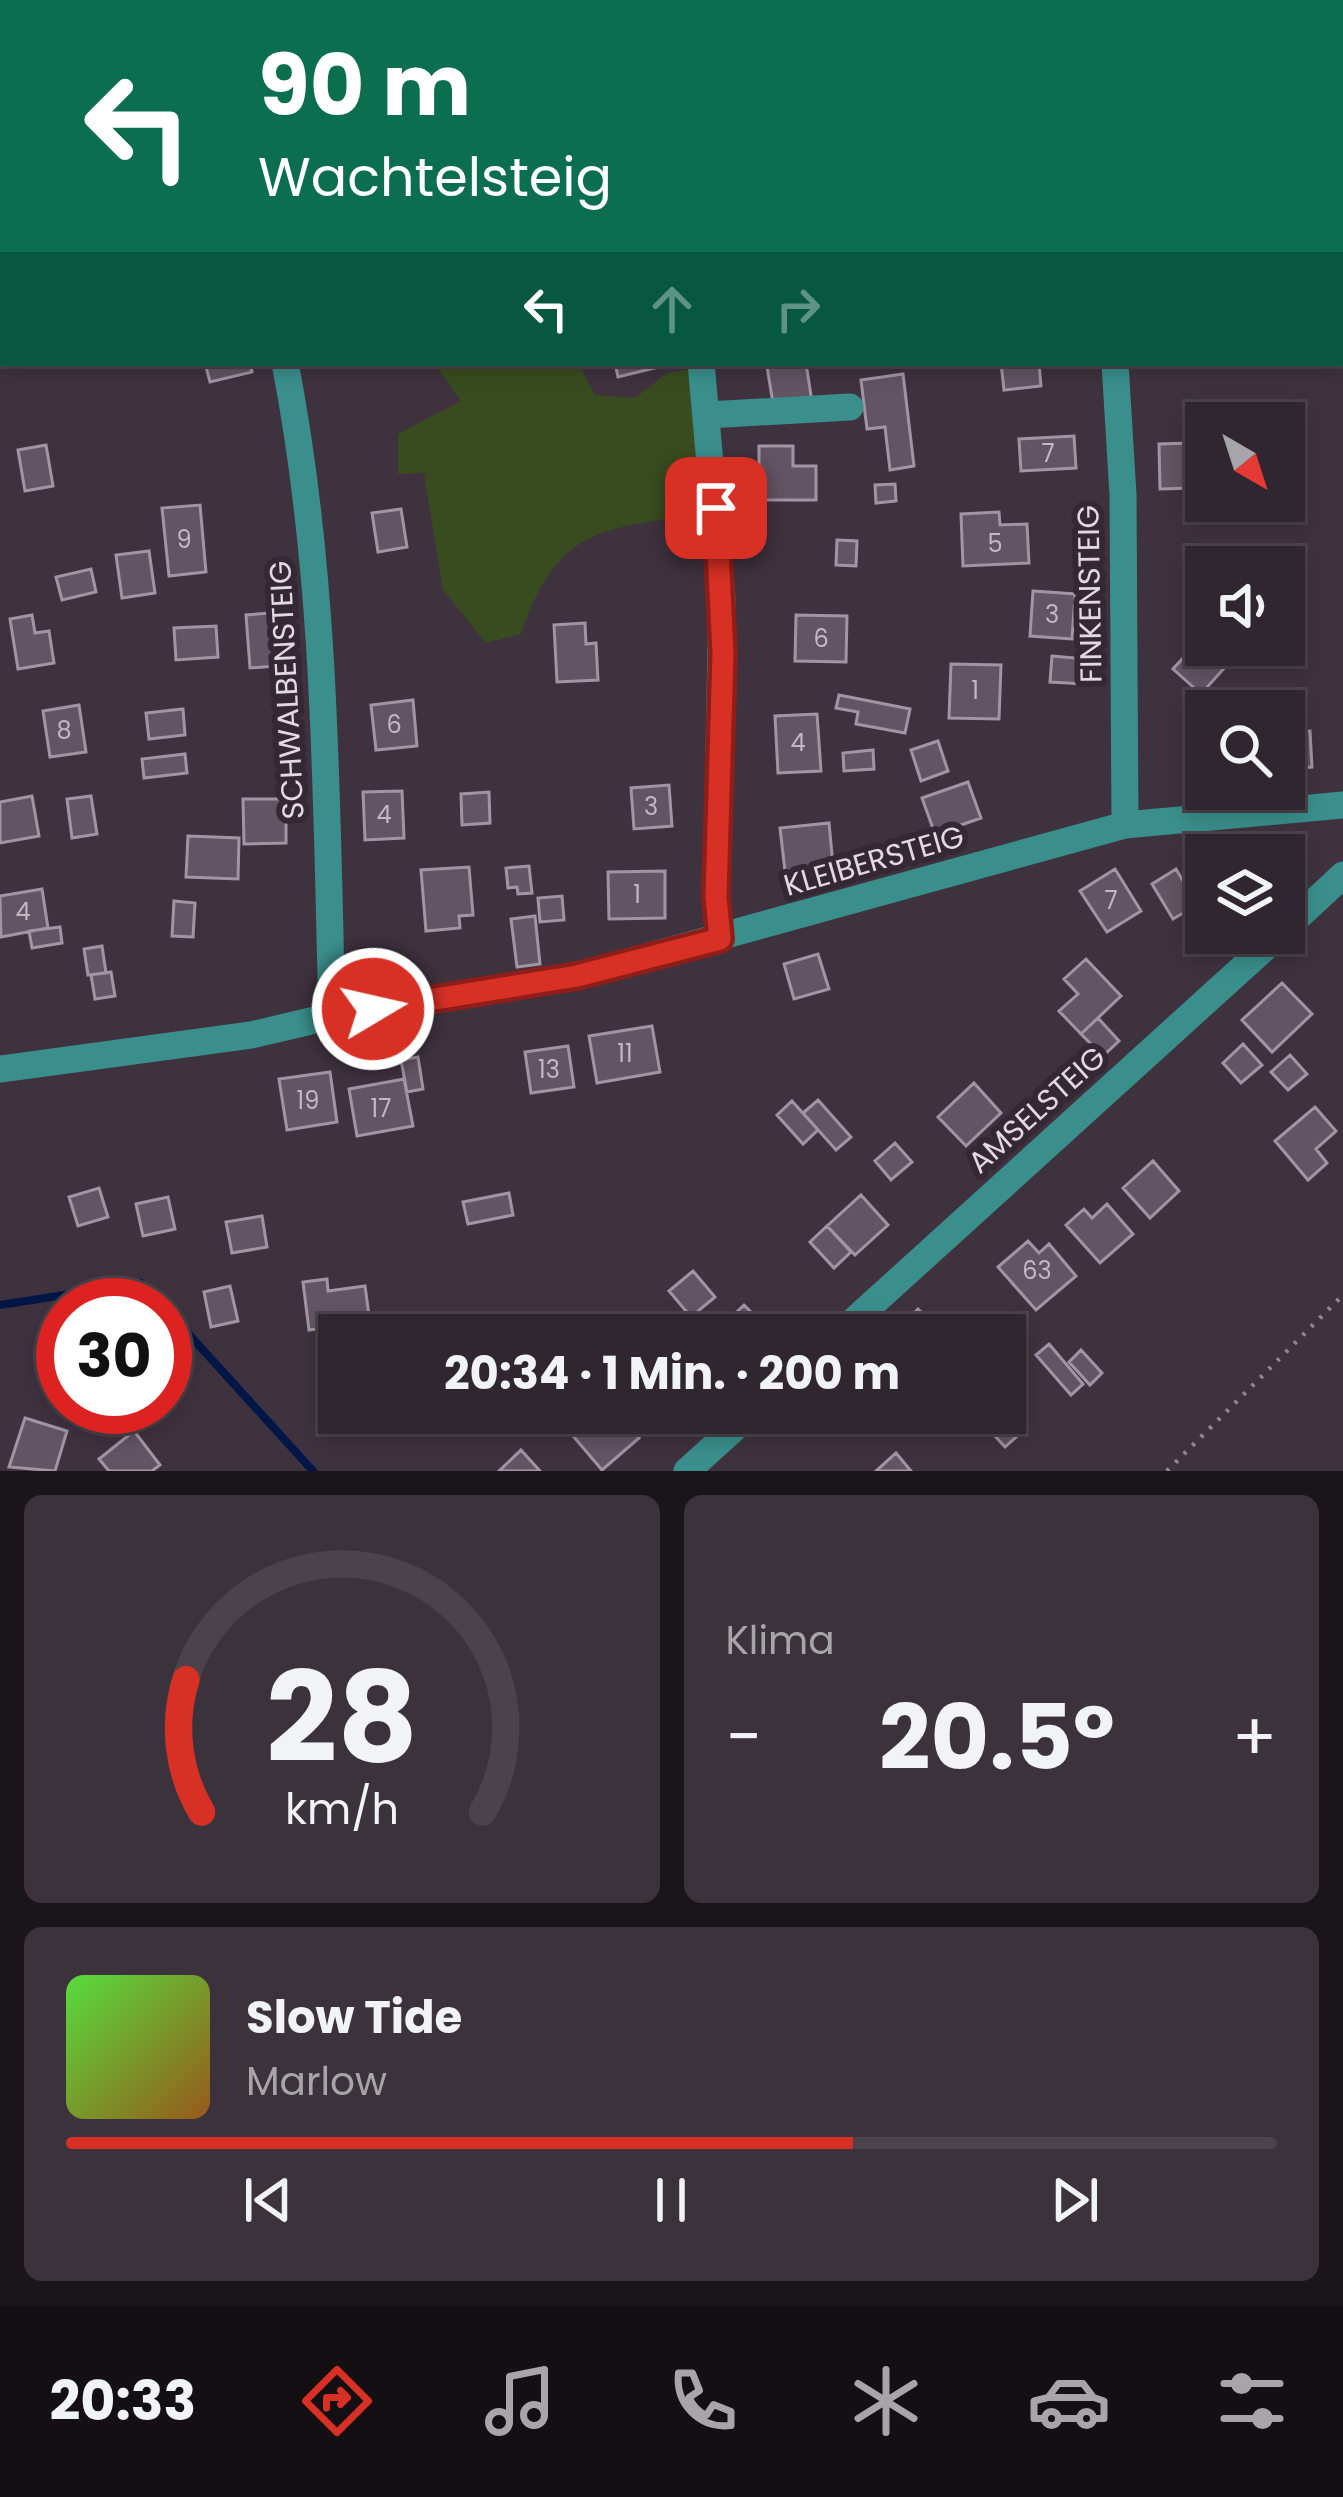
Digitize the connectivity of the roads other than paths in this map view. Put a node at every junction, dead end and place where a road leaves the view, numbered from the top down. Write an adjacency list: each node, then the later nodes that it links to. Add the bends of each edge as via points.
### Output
1 (286, 366): 12 (street, SCHWALBENSTEIG, via 316,599)
2 (701, 366): 5 (street)
3 (1114, 366): 7 (street, FINKENSTEIG)
4 (850, 407): 5 (street)
5 (708, 415): 10 (street, via 722,598)
6 (1343, 805): 7 (street, KLEIBERSTEIG)
7 (1125, 825): 10 (street, KLEIBERSTEIG)
8 (1343, 875): 9 (street, AMSELSTEIG)
9 (1305, 911)
10 (720, 939): 12 (street, KLEIBERSTEIG, via 577,976)
11 (1258, 954): 14 (street, AMSELSTEIG)
12 (332, 1016): 13 (street, KLEIBERSTEIG)
13 (0, 1069)
14 (861, 1314)
15 (728, 1434): 16 (street)
16 (687, 1471)

